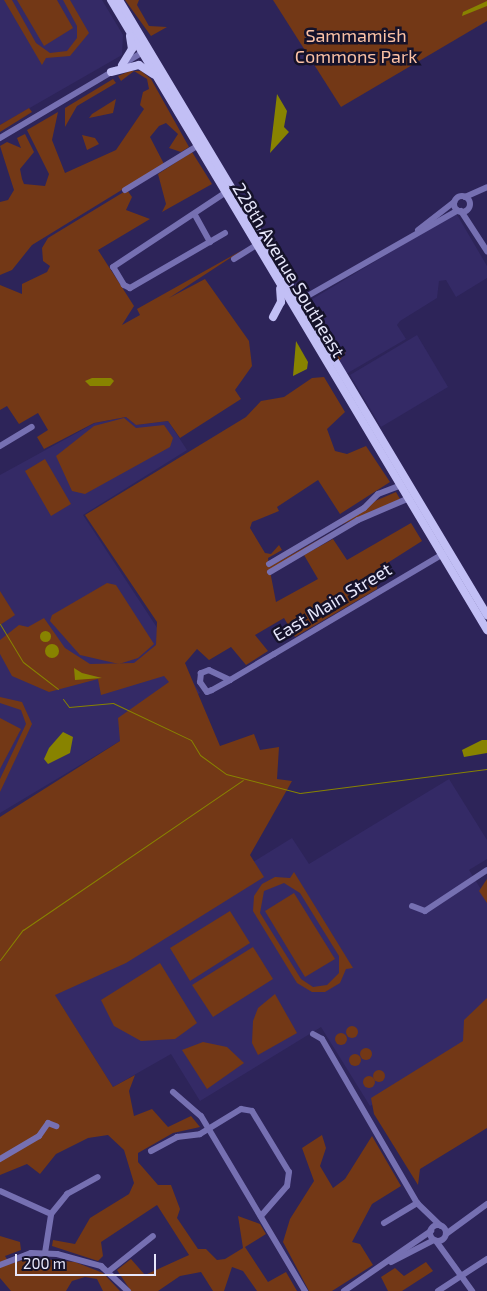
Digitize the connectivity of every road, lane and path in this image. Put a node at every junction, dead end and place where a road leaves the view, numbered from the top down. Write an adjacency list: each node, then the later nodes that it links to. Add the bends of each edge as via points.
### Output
1 (110, 0): 3 (main road, 228th Avenue Southeast)
2 (119, 0): 4 (main road, 228th Avenue Southeast)
3 (126, 25): 4 (main road, 228th Avenue Southeast); 5 (main road, via 132,47)
4 (146, 51): 5 (street); 7 (main road, 228th Avenue Southeast); 25 (main road, 228th Avenue Southeast)
5 (122, 65): 6 (street)
6 (111, 72): 7 (main road, via 139,66); 8 (street)
7 (158, 79): 9 (main road, 228th Avenue Southeast)
8 (0, 138)
9 (197, 146): 11 (street); 13 (main road, 228th Avenue Southeast)
10 (487, 187): 14 (street)
11 (125, 190)
12 (487, 192): 16 (street)
13 (225, 193): 17 (street); 21 (main road, 228th Avenue Southeast)
14 (465, 197): 15 (street); 16 (street)
15 (454, 202): 16 (street); 18 (street)
16 (464, 209): 18 (street); 22 (street)
17 (194, 215): 20 (street); 20 (street, via 115,262 113,267 124,285 133,287)
18 (418, 230): 25 (street)
19 (225, 233): 20 (street)
20 (210, 242)
21 (256, 245): 23 (street); 24 (main road, 228th Avenue Southeast)
22 (487, 252)
23 (234, 259)
24 (272, 271): 26 (main road, via 282,296); 29 (main road, 228th Avenue Southeast)
25 (297, 302): 31 (main road, 228th Avenue Southeast)
26 (273, 317)
27 (32, 427): 28 (street)
28 (0, 446)
29 (399, 486): 30 (main road, 228th Avenue Southeast); 32 (street, via 378,494 364,508)
30 (407, 499): 31 (main road, 228th Avenue Southeast); 33 (street, via 358,520)
31 (445, 553): 34 (main road); 35 (main road); 36 (street, East Main Street)
32 (269, 564)
33 (270, 572)
34 (487, 615)
35 (487, 630)
36 (230, 680): 36 (street, East Main Street, via 207,692 200,682 201,673 209,670)
37 (487, 870): 38 (street, via 425,911)
38 (412, 906)
39 (313, 1034): 47 (street, via 322,1039)
40 (173, 1092): 42 (street, via 197,1111)
41 (56, 1126): 44 (street, via 48,1123 39,1136)
42 (208, 1129): 43 (street, via 176,1137); 51 (street); 51 (street, via 246,1108 254,1113 289,1178 275,1204)
43 (151, 1151)
44 (0, 1159)
45 (98, 1177): 50 (street, via 67,1194)
46 (0, 1191): 50 (street)
47 (417, 1203): 49 (street); 53 (street)
48 (487, 1204): 52 (street)
49 (426, 1213): 54 (street); 55 (street)
50 (50, 1214): 59 (street)
51 (261, 1216): 67 (street)
52 (462, 1220): 54 (street); 57 (street)
53 (384, 1223)
54 (442, 1227): 55 (street); 57 (street)
55 (431, 1230): 58 (street); 62 (street)
56 (153, 1236): 64 (street)
57 (446, 1236): 58 (street); 60 (street)
58 (435, 1240): 60 (street); 62 (street)
59 (45, 1253): 63 (street, via 21,1255); 64 (street, via 94,1263)
60 (450, 1254): 65 (street)
61 (487, 1259): 65 (street)
62 (390, 1262): 68 (street)
63 (0, 1265)
64 (109, 1271): 66 (street)
65 (462, 1275): 69 (street); 70 (street)
66 (128, 1291)
67 (305, 1291)
68 (344, 1291)
69 (438, 1291)
70 (472, 1291)

